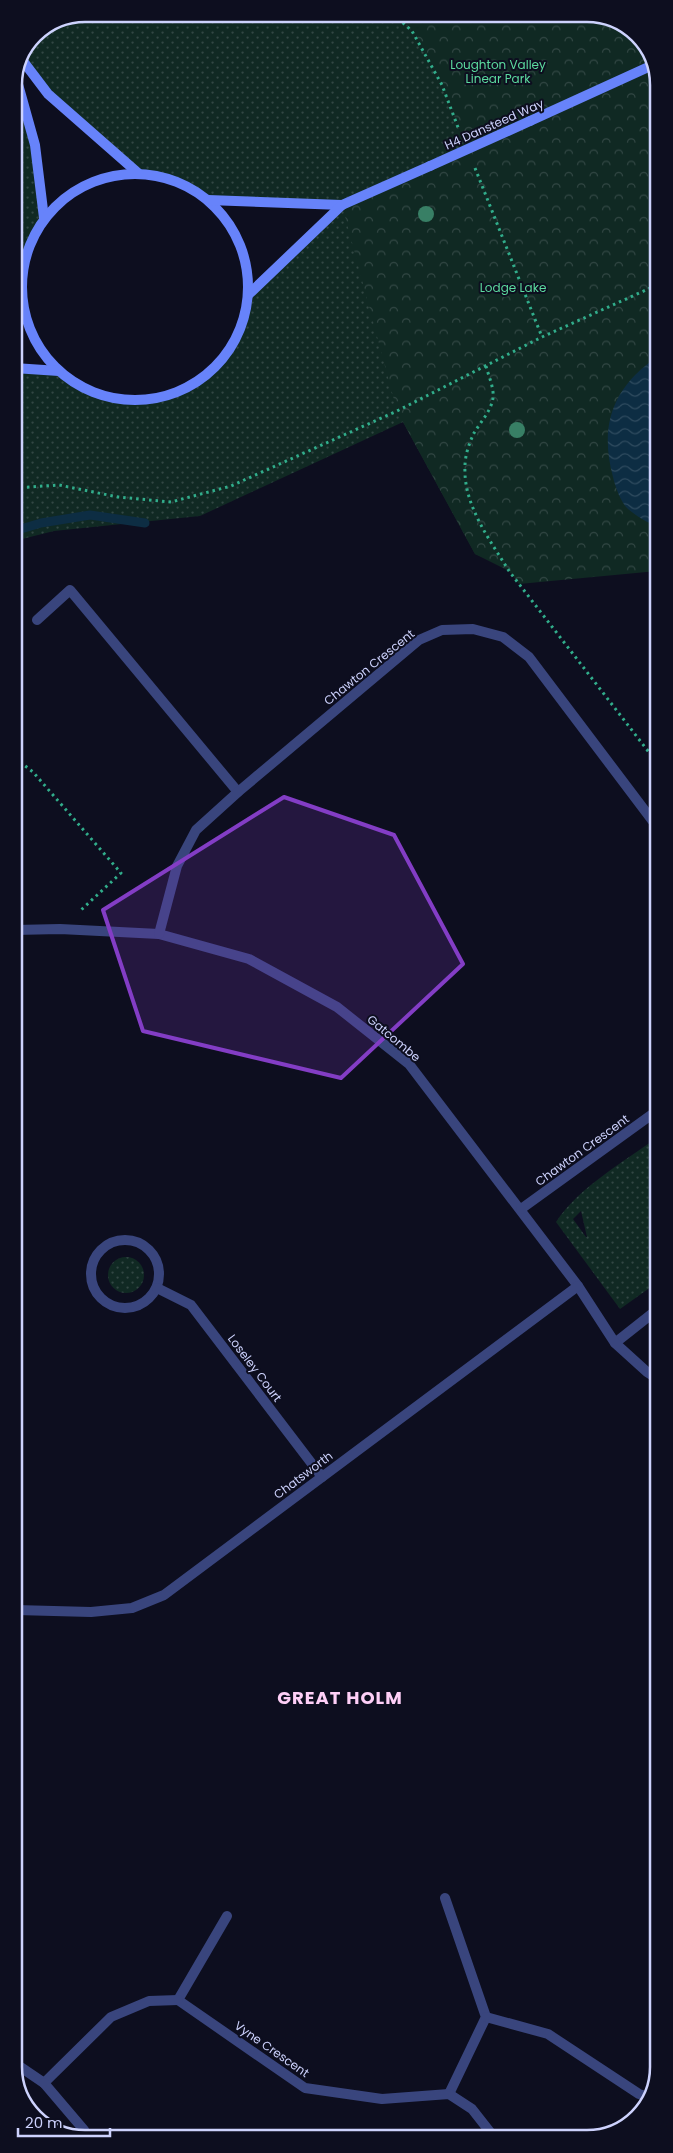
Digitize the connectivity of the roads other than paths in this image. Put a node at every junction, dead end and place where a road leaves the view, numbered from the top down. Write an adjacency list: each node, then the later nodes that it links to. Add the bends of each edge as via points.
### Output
1 (26, 65): 4 (street, via 48,94)
2 (647, 67): 6 (street, H4 Dansteed Way, bridge)
3 (23, 101): 7 (street, via 36,145)
4 (138, 173): 5 (street, via 175,180); 7 (street, via 102,178 70,194)
5 (208, 200): 6 (street, H4 Dansteed Way); 9 (street, via 235,235 245,260)
6 (342, 205): 9 (street, H4 Dansteed Way)
7 (44, 218): 8 (street, via 30,242)
8 (23, 264)
9 (248, 295): 12 (street, via 240,331 221,361 193,384 160,398 124,400 89,391)
10 (23, 309): 12 (street, via 35,342)
11 (23, 369): 12 (street)
12 (59, 371)
13 (37, 620): 14 (street, via 70,590)
14 (238, 792): 15 (street, Chawton Crescent, via 419,640 442,630 474,629 503,637 530,657); 17 (street, Chawton Crescent, via 196,830 177,866)
15 (650, 817)
16 (23, 930): 17 (street, Gatcombe)
17 (158, 934): 19 (street, Gatcombe, via 249,959 337,1007 409,1064)
18 (650, 1116): 19 (street, Chawton Crescent)
19 (521, 1209): 20 (street, Gatcombe)
20 (578, 1286): 23 (street, Gatcombe); 25 (street, Chatsworth)
21 (157, 1288): 21 (street, via 160,1277 156,1261 147,1247 137,1242 115,1242 97,1254 92,1265 93,1287 108,1304 131,1308 151,1298); 25 (street, Loseley Court, via 191,1305)
22 (650, 1315): 23 (street)
23 (615, 1343): 24 (street, Gatcombe)
24 (650, 1374)
25 (322, 1477): 26 (street, Chatsworth, via 164,1595 132,1608 91,1612)
26 (23, 1610)
27 (445, 1898): 30 (street)
28 (227, 1916): 29 (street)
29 (178, 2000): 32 (street, via 149,2001 111,2017); 33 (street, Vyne Crescent, via 305,2088 382,2099)
30 (486, 2017): 33 (street); 34 (street, via 548,2034)
31 (23, 2069): 32 (street)
32 (44, 2083): 35 (street)
33 (449, 2094): 36 (street, via 472,2109)
34 (644, 2095)
35 (84, 2130)
36 (488, 2130)

